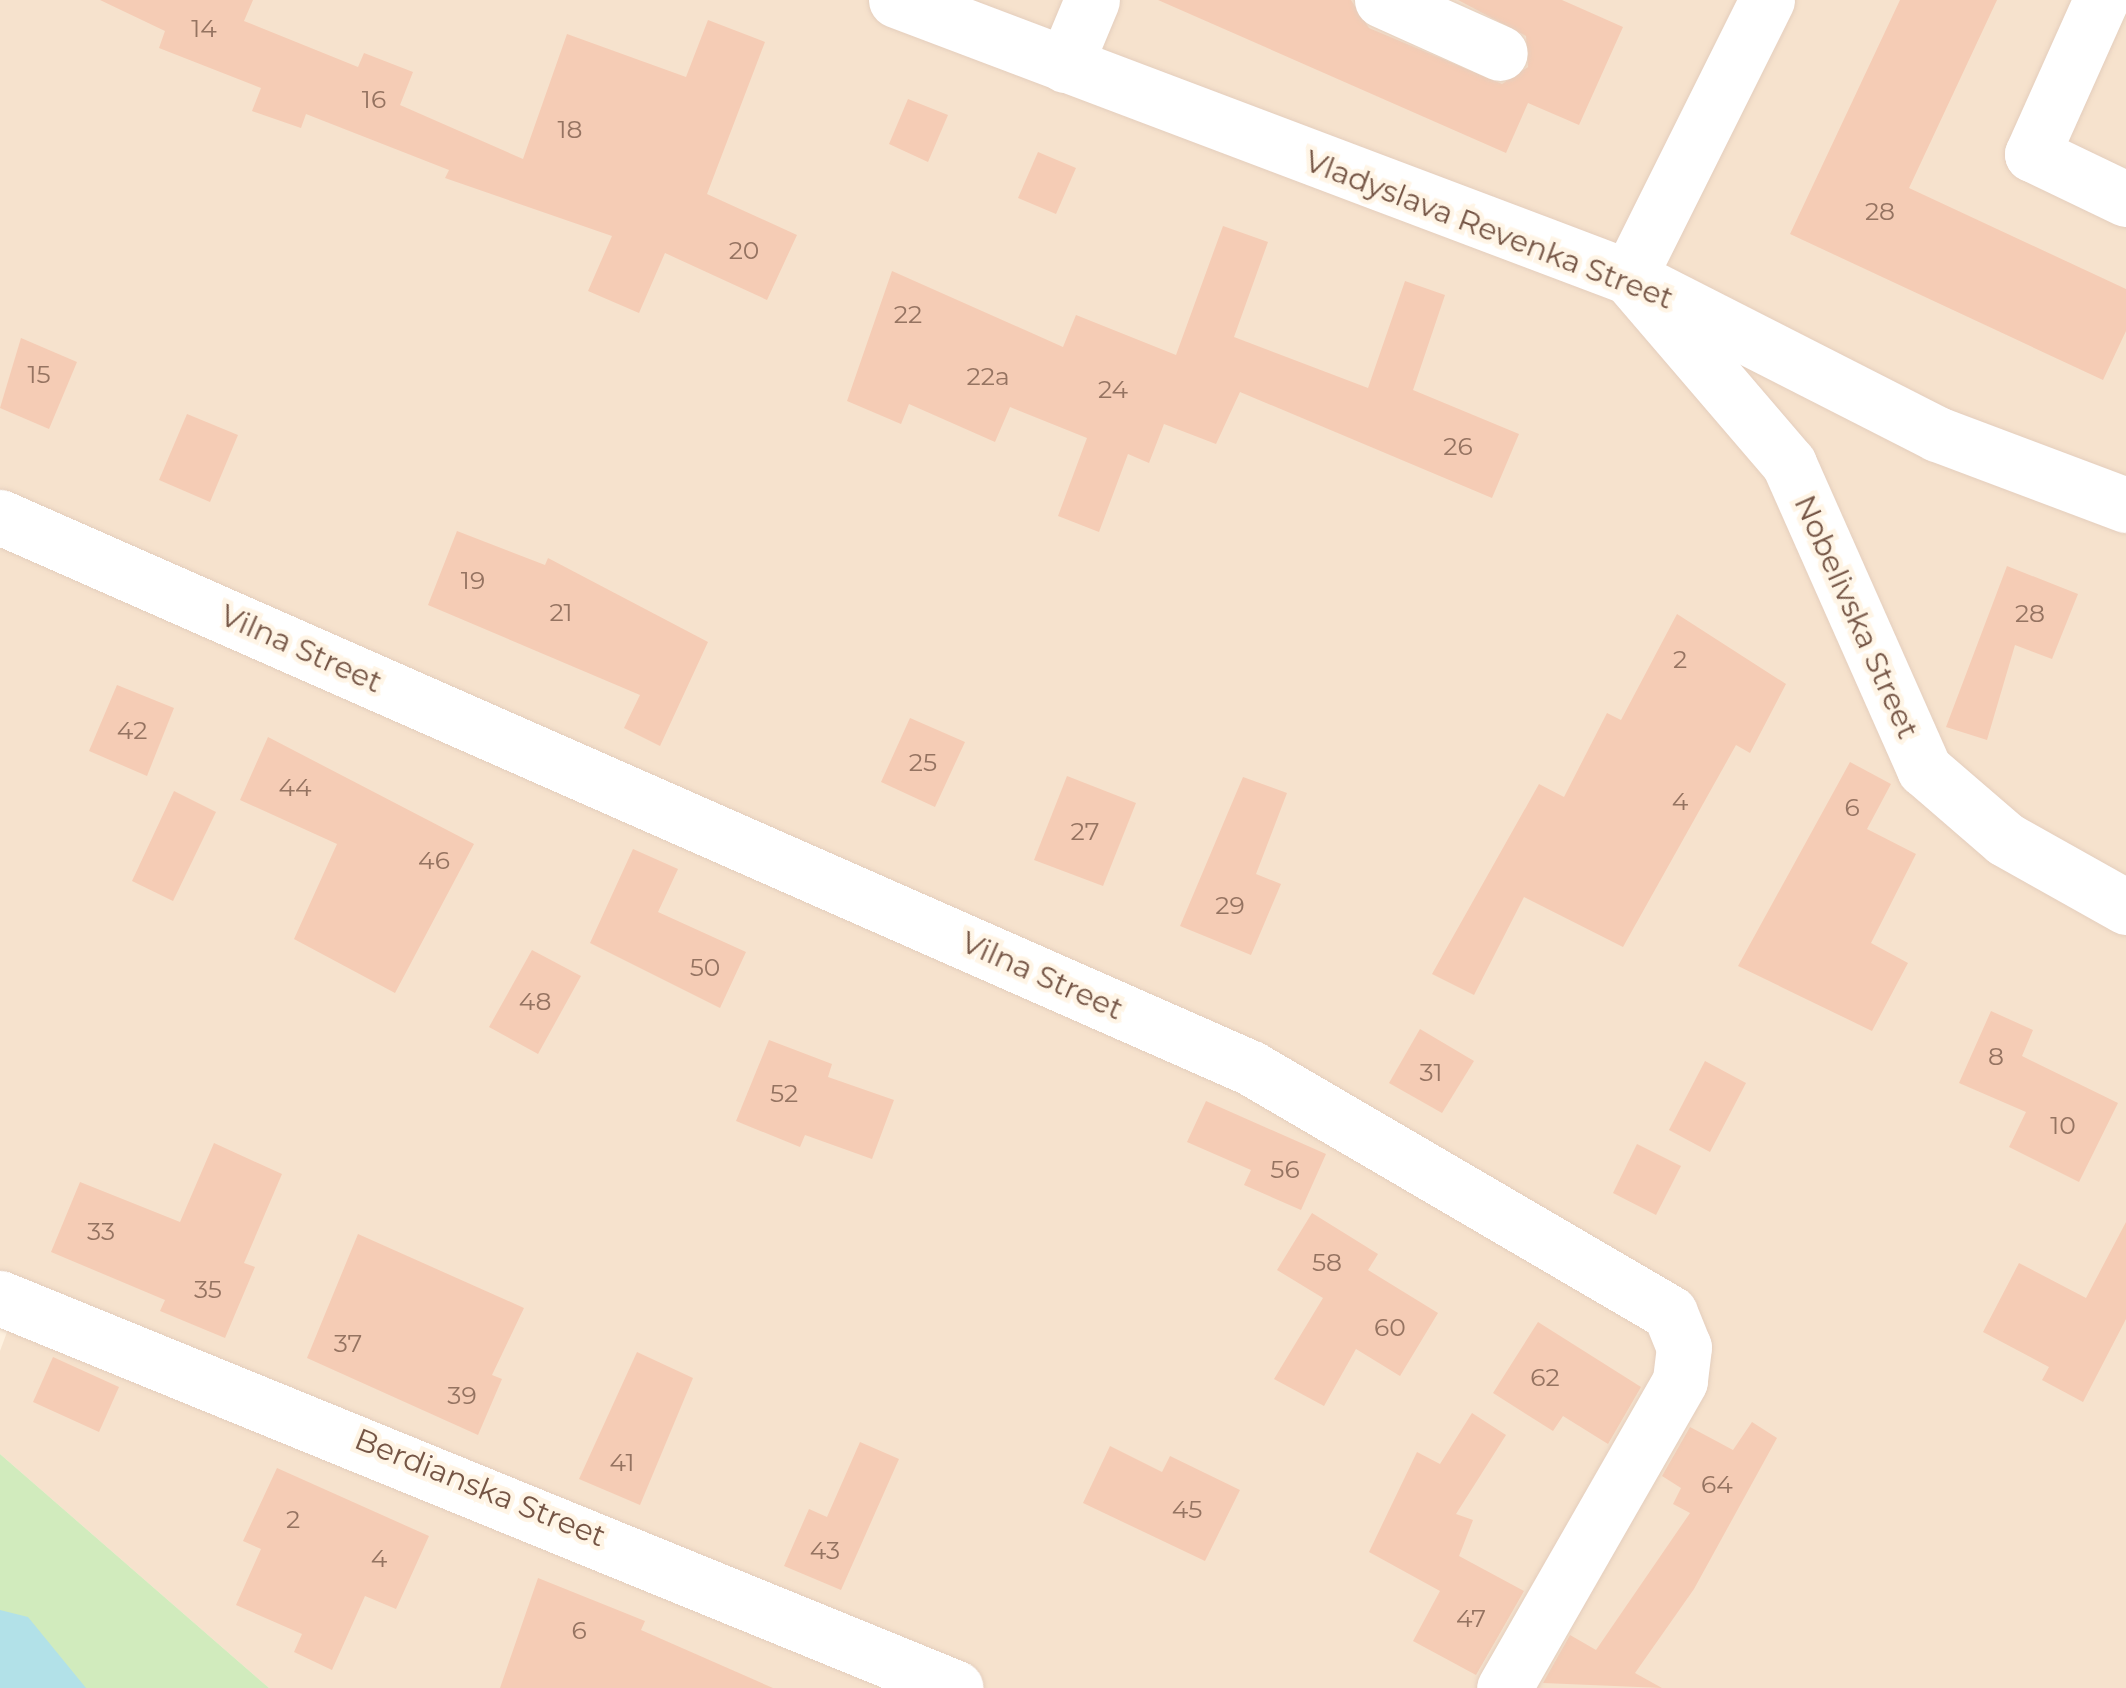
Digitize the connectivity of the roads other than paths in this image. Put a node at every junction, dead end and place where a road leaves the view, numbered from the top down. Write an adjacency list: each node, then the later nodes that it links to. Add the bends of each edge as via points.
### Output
1 (896, 0): 7 (street, Vladyslava Revenka Street)
2 (1092, 0): 7 (street)
3 (1382, 0): 6 (street)
4 (1767, 0): 9 (street)
5 (2101, 0): 8 (street, via 2032,154)
6 (1500, 53)
7 (1064, 66): 9 (street, Vladyslava Revenka Street)
8 (2126, 199)
9 (1629, 277): 10 (street, Vladyslava Revenka Street, via 1937,434); 12 (street, Nobelivska Street, via 1789,464 1924,769 2005,839)
10 (2123, 495)
11 (0, 517): 15 (street, Vilna Street, via 1252,1068 1670,1313 1684,1347 1680,1381)
12 (2126, 907)
13 (0, 1298): 14 (street, Berdianska Street)
14 (956, 1688)
15 (1504, 1688)

